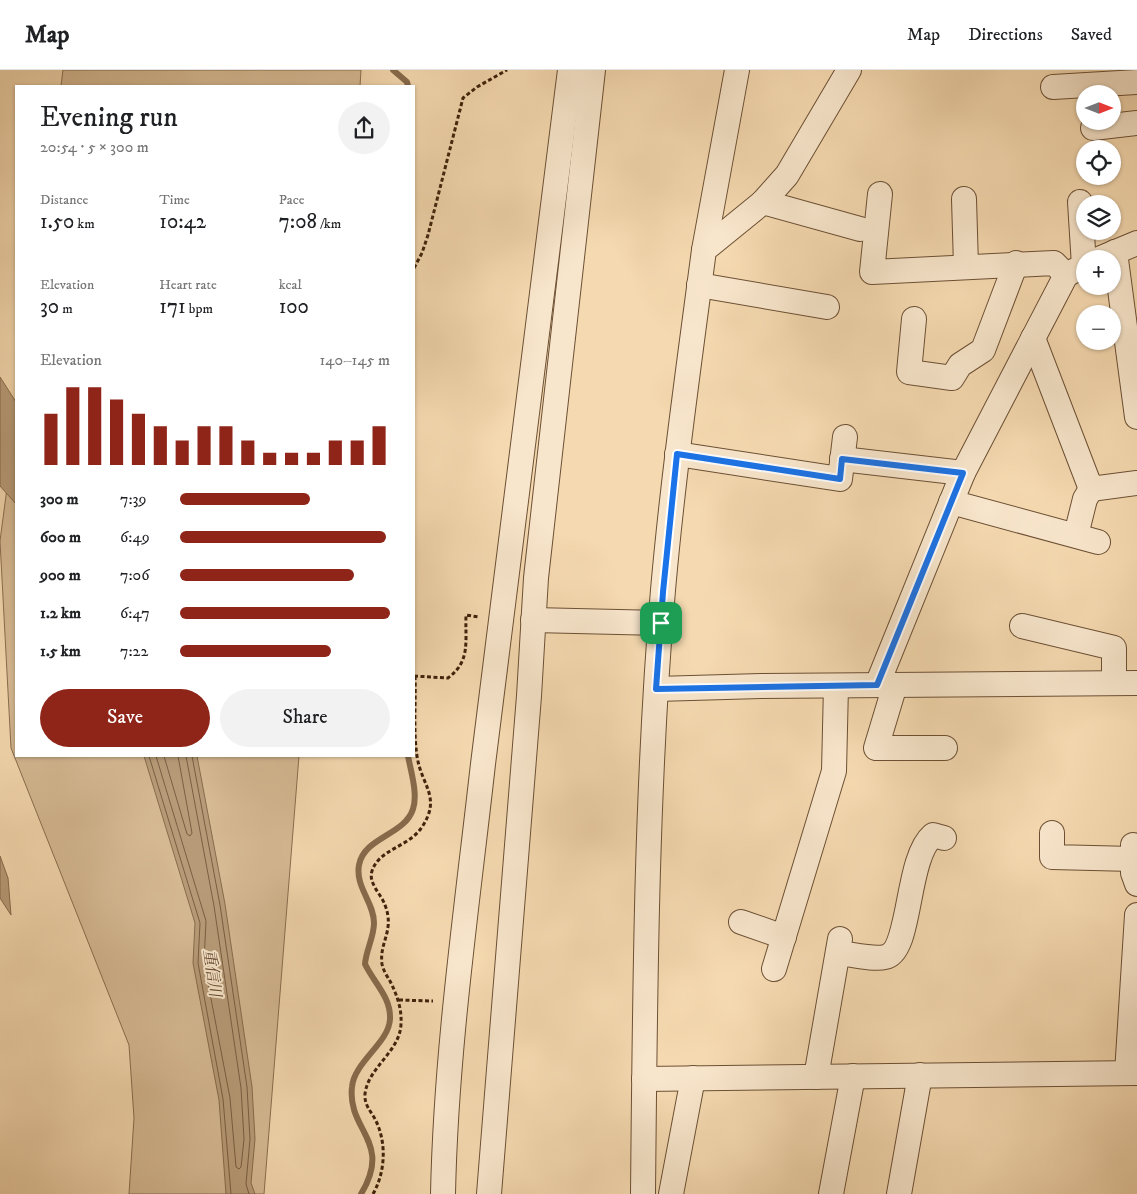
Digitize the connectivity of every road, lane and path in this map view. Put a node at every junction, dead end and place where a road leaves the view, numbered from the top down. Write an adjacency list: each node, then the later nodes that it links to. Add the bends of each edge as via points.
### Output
1 (508, 70): 19 (path, via 463,98 428,235)
2 (570, 70): 33 (street)
3 (593, 70): 34 (street)
4 (737, 70): 15 (street)
5 (849, 70): 12 (street, via 787,175)
6 (1137, 82): 7 (street)
7 (1053, 87)
8 (1137, 123): 9 (street)
9 (1093, 133)
10 (880, 194): 20 (street, via 872,272)
11 (964, 199): 20 (street)
12 (763, 202): 13 (street); 15 (street)
13 (860, 229)
14 (1137, 243): 16 (street)
15 (704, 250): 22 (street)
16 (1121, 250)
17 (1016, 263): 18 (street); 20 (street); 25 (street, via 990,354 960,365 952,378 909,372)
18 (1076, 263)
19 (415, 266)
20 (966, 266)
21 (1076, 281): 26 (street)
22 (700, 286): 24 (street); 28 (street)
23 (1100, 295): 27 (street)
24 (826, 307)
25 (914, 319)
26 (1033, 338): 29 (street); 31 (street)
27 (1137, 417)
28 (677, 454): 29 (street, via 797,484 840,479 844,448); 35 (street)
29 (963, 473): 32 (street)
30 (1137, 483): 31 (street)
31 (1091, 489): 32 (street, via 1085,499 1087,538)
32 (951, 502): 40 (street)
33 (500, 619): 37 (path, via 466,616 466,651 458,671 448,678); 53 (street)
34 (533, 620): 35 (street); 62 (street)
35 (661, 623): 42 (street)
36 (1022, 626): 38 (street, via 1114,648)
37 (415, 676): 52 (path, via 417,754 430,789 431,809 412,839 381,856 372,870 389,923 382,951 382,967)
38 (1114, 683): 39 (street); 40 (street)
39 (1137, 683)
40 (886, 685): 41 (street); 43 (street, via 876,748)
41 (836, 686): 42 (street); 49 (street, via 834,771)
42 (656, 689): 59 (street)
43 (945, 748)
44 (1052, 833): 46 (street, via 1052,857 1133,851 1133,873)
45 (944, 838): 57 (street, via 933,836 919,854 901,939 894,952 884,958 839,945)
46 (1137, 884)
47 (1137, 914): 50 (street)
48 (741, 922): 49 (street)
49 (784, 937): 51 (street)
50 (1136, 939): 54 (street)
51 (774, 969)
52 (399, 1000): 53 (path); 60 (path, via 401,1025 398,1039 366,1091 366,1104 378,1126 382,1142 383,1170)
53 (456, 1002): 61 (street)
54 (1132, 1073): 55 (street)
55 (920, 1075): 56 (street); 66 (street)
56 (853, 1076): 57 (street); 65 (street)
57 (816, 1077): 58 (street)
58 (693, 1078): 59 (street); 64 (street)
59 (644, 1079): 63 (street)
60 (373, 1194)
61 (443, 1194)
62 (489, 1194)
63 (644, 1194)
64 (671, 1194)
65 (831, 1194)
66 (899, 1194)

